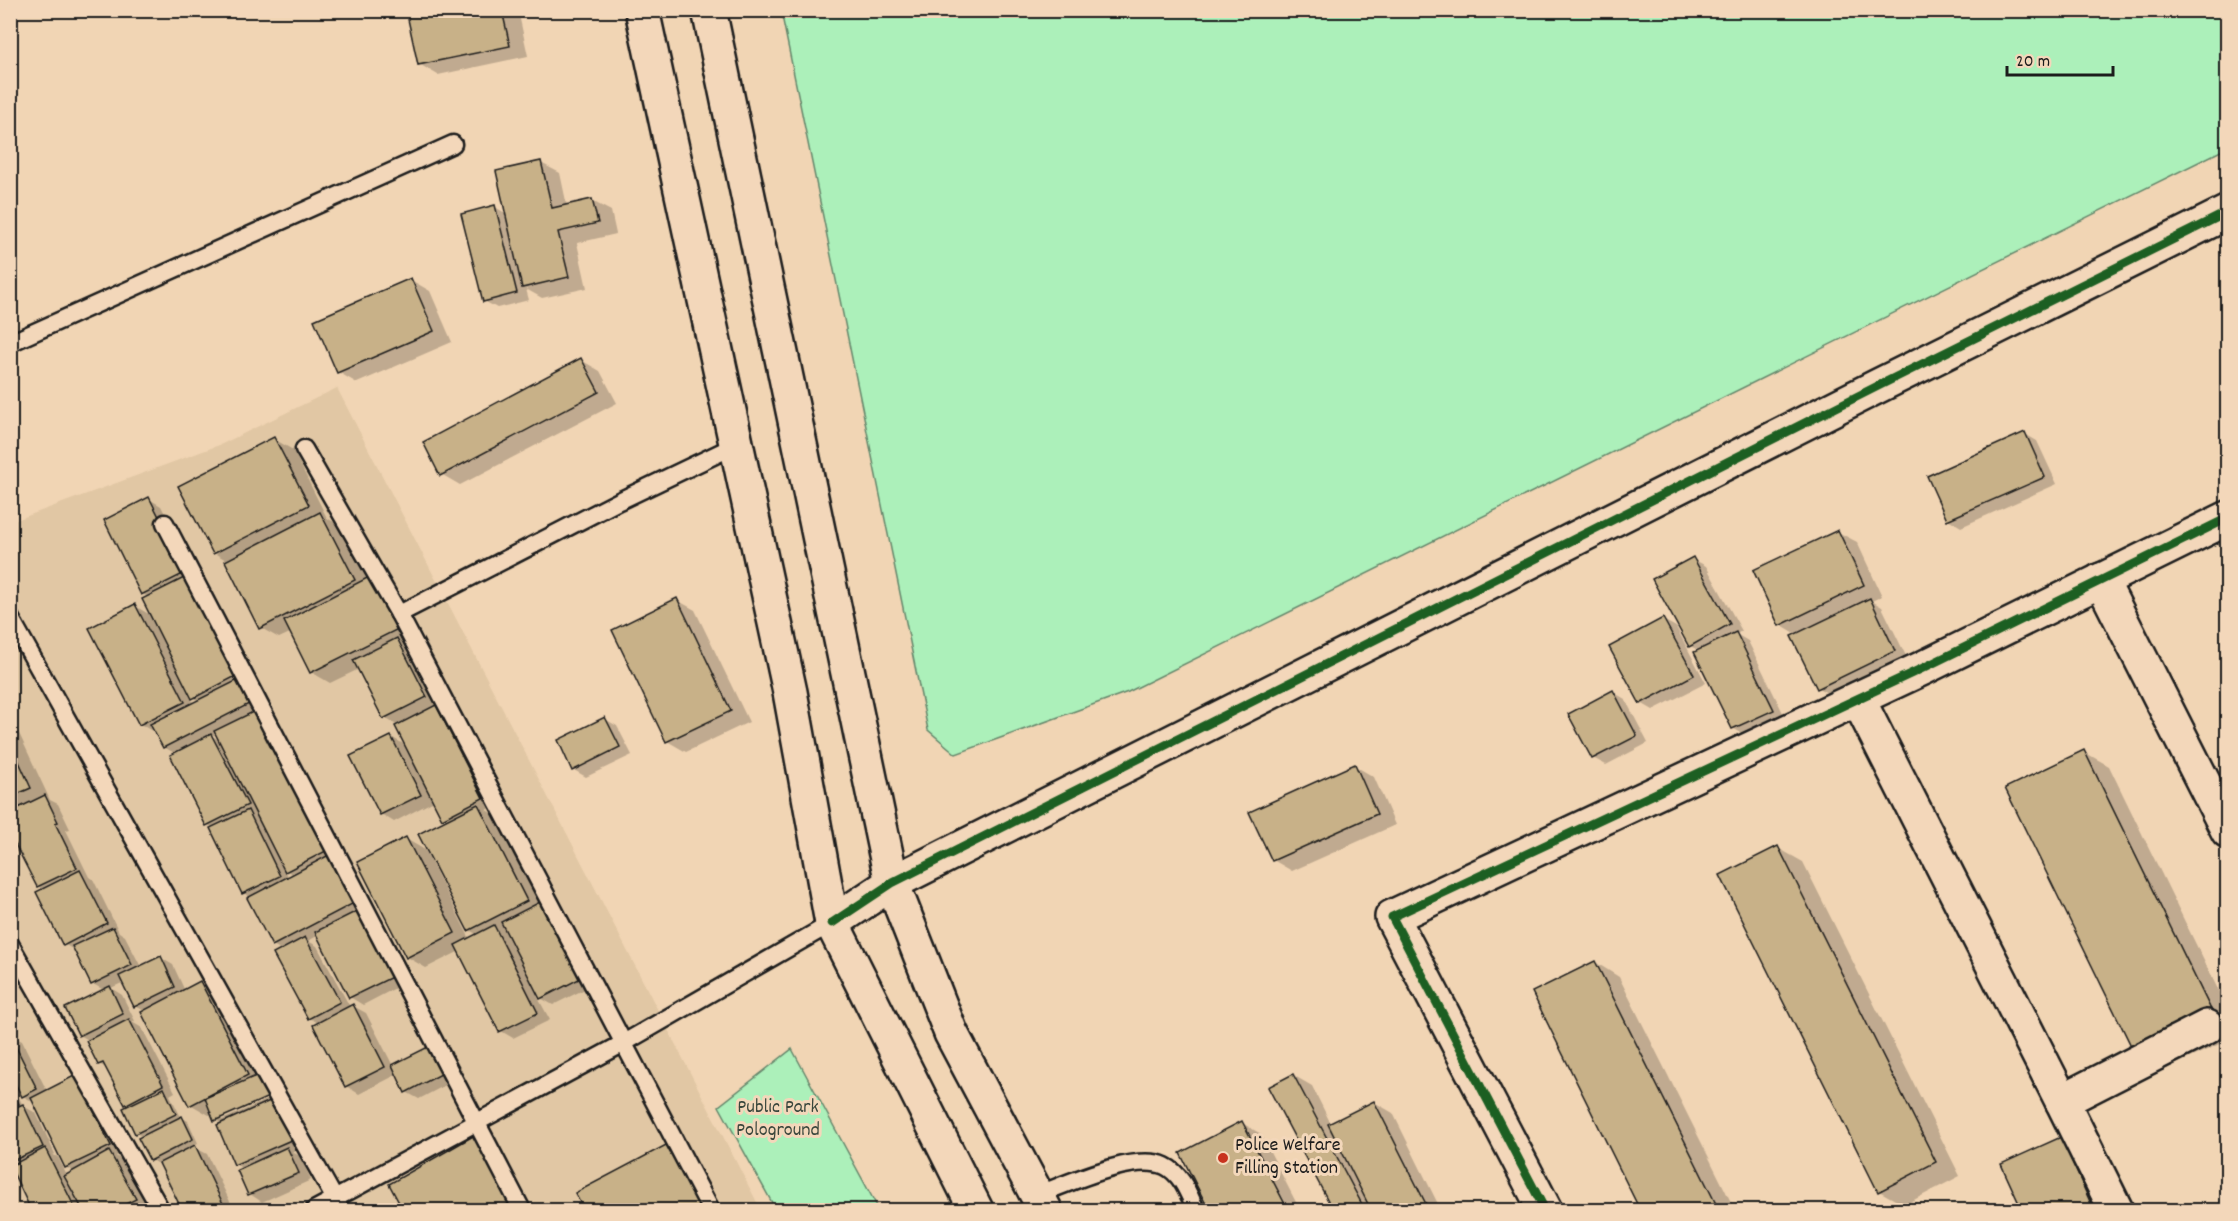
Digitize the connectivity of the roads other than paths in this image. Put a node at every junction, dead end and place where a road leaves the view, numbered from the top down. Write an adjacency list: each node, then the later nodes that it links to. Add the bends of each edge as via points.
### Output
1 (642, 10): 6 (street)
2 (709, 10): 15 (street)
3 (453, 144): 5 (lane)
4 (2228, 212): 15 (street)
5 (10, 343)
6 (736, 445): 11 (lane); 16 (street, via 790,692)
7 (304, 449): 11 (lane)
8 (2228, 518): 10 (street)
9 (165, 523): 21 (lane)
10 (2101, 580): 13 (street); 14 (street)
11 (399, 614): 19 (lane)
12 (10, 617): 23 (lane)
13 (1858, 699): 20 (street); 30 (street, via 1392,917)
14 (2228, 831)
15 (892, 883): 16 (street); 22 (street, via 951,1033)
16 (832, 923): 19 (lane); 28 (street)
17 (10, 944): 24 (lane)
18 (2207, 1027): 20 (street)
19 (622, 1044): 21 (lane); 27 (lane)
20 (2062, 1101): 31 (street)
21 (476, 1122): 23 (lane); 26 (lane)
22 (1041, 1203): 29 (lane, via 1112,1167 1146,1162 1164,1165 1176,1173)
23 (338, 1205): 25 (lane)
24 (161, 1210)
25 (314, 1210)
26 (522, 1210)
27 (711, 1210)
28 (976, 1210)
29 (1196, 1210)
30 (1545, 1210)
31 (2116, 1210)

